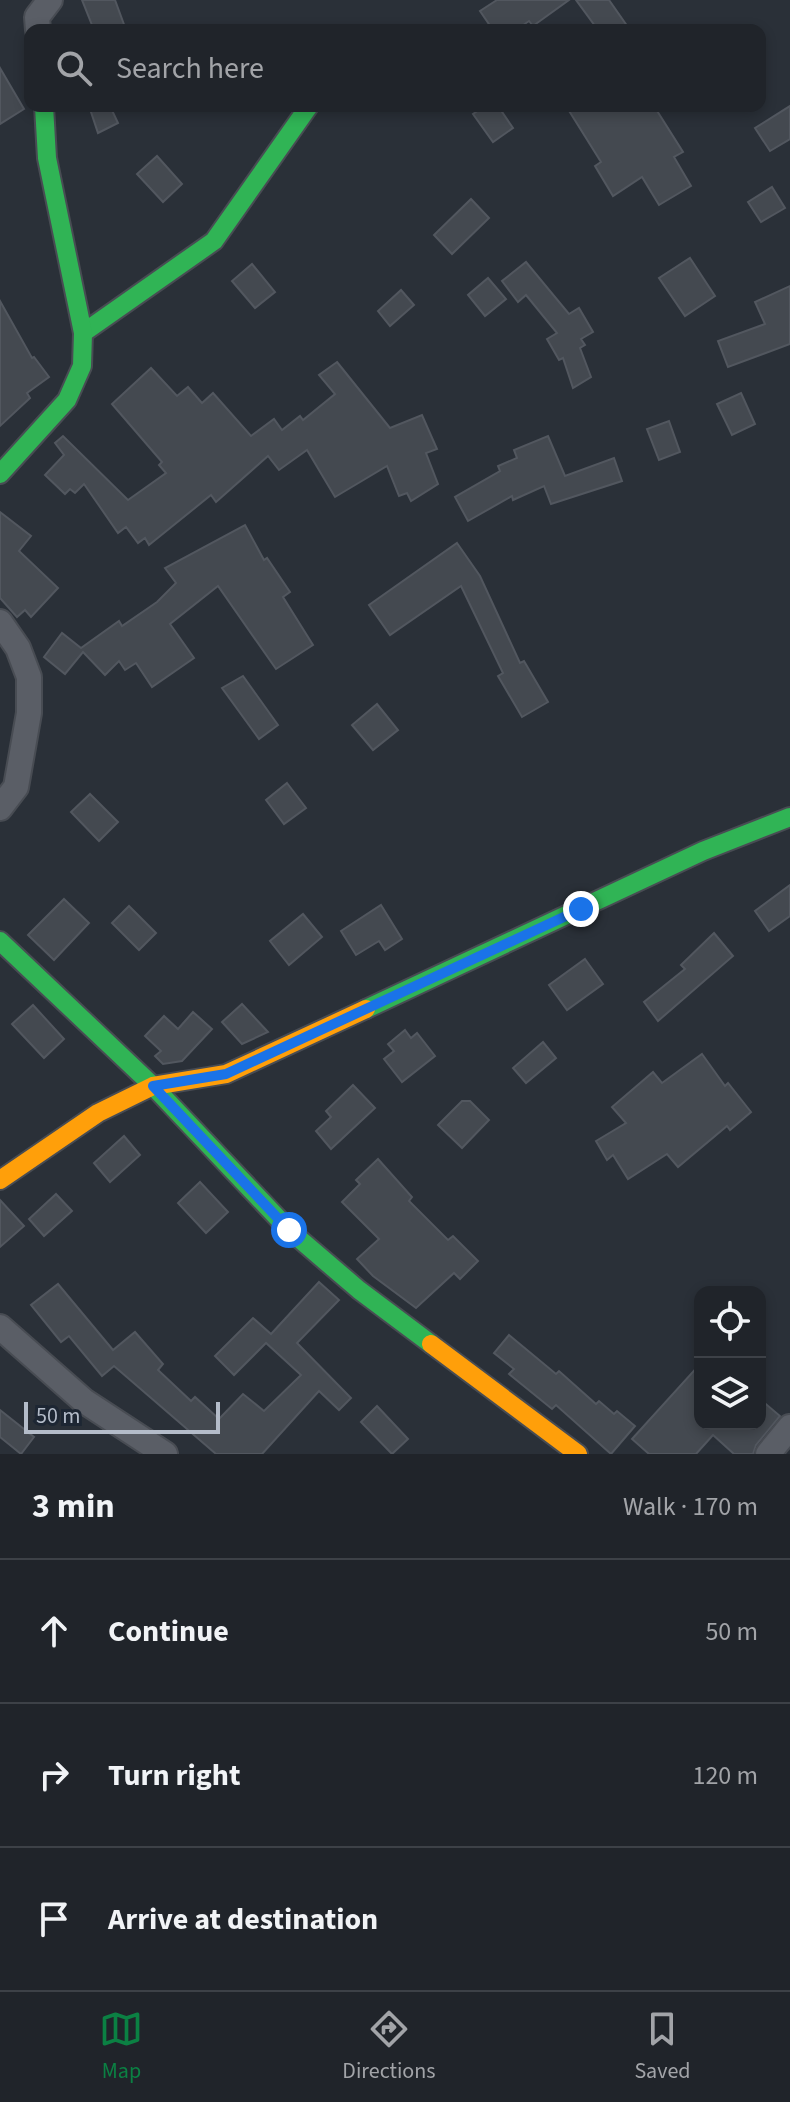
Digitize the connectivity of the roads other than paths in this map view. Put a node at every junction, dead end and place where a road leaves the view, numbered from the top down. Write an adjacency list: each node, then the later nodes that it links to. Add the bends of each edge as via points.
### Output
1 (45, 112): 3 (street, via 50,173)
2 (305, 112): 3 (street, via 214,241)
3 (83, 333): 4 (street, via 82,366 67,400)
4 (0, 474)
5 (0, 622): 6 (street, via 29,677 29,713 16,787)
6 (0, 808)
7 (790, 817): 9 (street, via 703,851 226,1074)
8 (0, 941): 9 (street)
9 (153, 1086): 10 (street, via 98,1113); 14 (street, via 289,1230 359,1290)
10 (0, 1180)
11 (0, 1327): 13 (street, via 84,1401)
12 (790, 1427): 15 (street)
13 (165, 1454)
14 (578, 1454)
15 (768, 1454)

